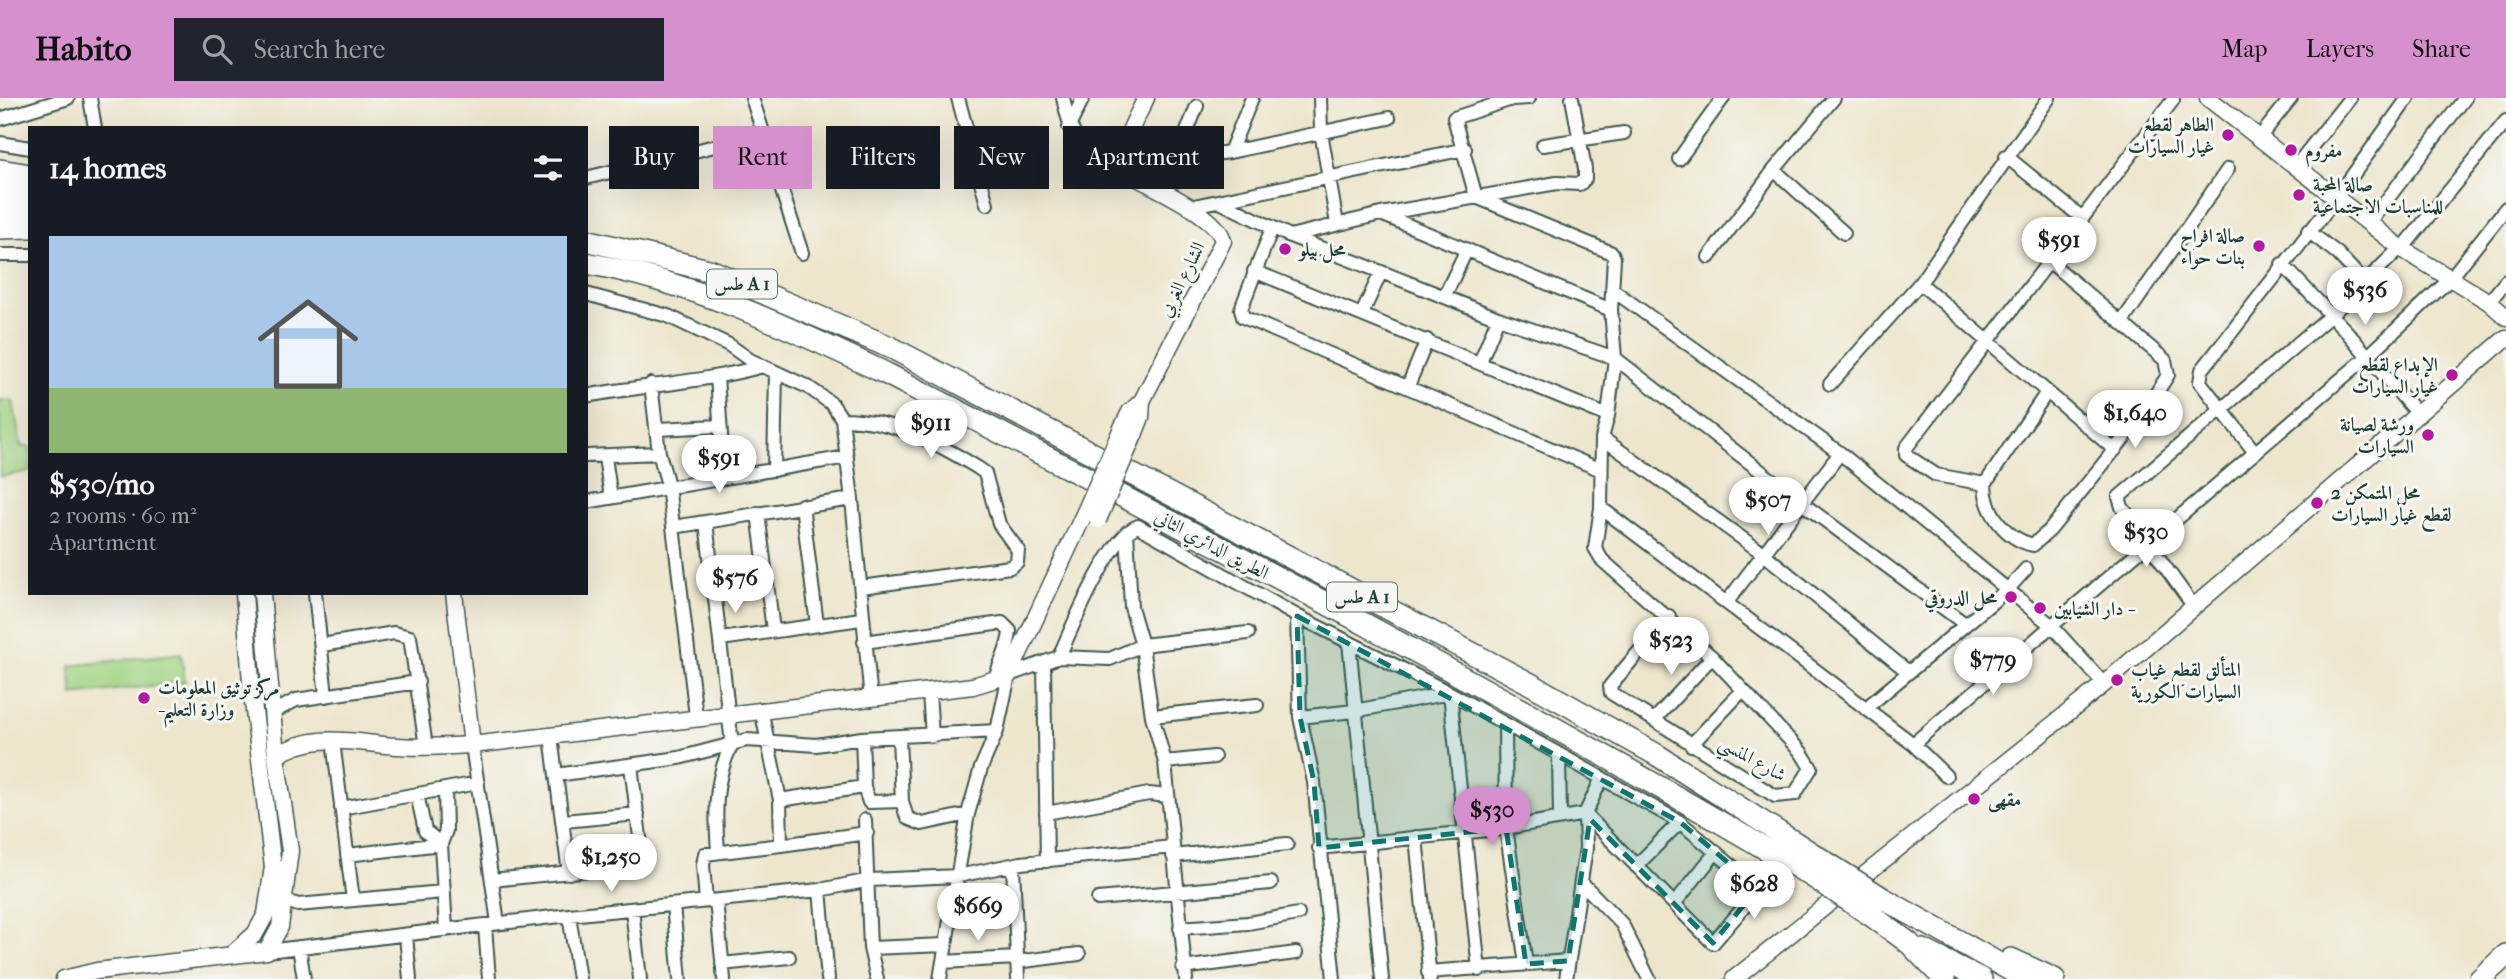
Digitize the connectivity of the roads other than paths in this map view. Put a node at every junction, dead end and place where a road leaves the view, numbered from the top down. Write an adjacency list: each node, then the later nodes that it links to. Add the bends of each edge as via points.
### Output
1 (68, 98): 24 (street)
2 (89, 98): 26 (street)
3 (752, 98): 27 (street)
4 (958, 98): 57 (street)
5 (1063, 98): 28 (street)
6 (1083, 98): 29 (street)
7 (1146, 98): 30 (street)
8 (1252, 98): 41 (street)
9 (1320, 98): 32 (street)
10 (1512, 98): 11 (street); 40 (street, via 1454,118)
11 (1529, 98)
12 (1572, 98): 34 (street)
13 (1723, 98): 44 (street)
14 (2049, 98): 43 (street)
15 (2291, 98): 35 (street)
16 (2350, 98): 45 (street)
17 (2408, 98): 55 (street)
18 (2465, 98): 62 (street)
19 (1830, 100): 48 (street)
20 (2173, 100): 61 (street)
21 (2214, 100): 35 (street)
22 (1197, 106): 31 (street)
23 (1389, 118): 32 (street)
24 (0, 119)
25 (2506, 121): 71 (street)
26 (95, 126)
27 (761, 126)
28 (1069, 126)
29 (1069, 126)
30 (1134, 126)
31 (1189, 126)
32 (1321, 132): 41 (street); 51 (street)
33 (1624, 133): 34 (street)
34 (1581, 138): 37 (street); 54 (street, via 1583,183)
35 (2259, 138): 45 (street)
36 (0, 143): 39 (street)
37 (1543, 145)
38 (713, 146): 50 (street)
39 (28, 148)
40 (1465, 149): 51 (street); 54 (street)
41 (1230, 152): 42 (street)
42 (1224, 153)
43 (2006, 156): 61 (street); 85 (street)
44 (1679, 159)
45 (2296, 166): 55 (street)
46 (2228, 169): 95 (street)
47 (0, 170): 49 (highway)
48 (1774, 170): 68 (street); 76 (street)
49 (28, 175)
50 (588, 178)
51 (1330, 178): 56 (street); 63 (street)
52 (781, 189): 73 (street)
53 (1158, 189): 58 (street, الشارع الغربي)
54 (1476, 197): 60 (street); 86 (street, شارع المنسي, via 1612,253)
55 (2336, 197): 62 (street); 67 (street)
56 (1218, 201): 58 (street); 66 (street)
57 (987, 204)
58 (1189, 207): 167 (street, الشارع الغربي, bridge, via 1217,228 1223,241 1142,401 1130,412 1128,431 1092,516)
59 (2506, 208): 82 (street)
60 (1381, 214): 63 (street); 72 (street)
61 (2081, 217): 77 (street)
62 (2369, 223): 71 (street)
63 (1337, 224): 69 (street)
64 (0, 228): 65 (highway)
65 (28, 228)
66 (1272, 228): 69 (street); 80 (street)
67 (2308, 231): 79 (street); 84 (street)
68 (1844, 233)
69 (1290, 236): 81 (street)
70 (588, 240): 238 (highway, الطريق الدائري الثاني / طس A 1, via 712,271 892,348 1538,688 1657,755)
71 (2402, 249): 82 (street); 84 (street)
72 (1466, 251): 88 (street); 90 (street)
73 (802, 253)
74 (0, 255): 75 (street)
75 (28, 255)
76 (1709, 257)
77 (2050, 262): 95 (street); 97 (street)
78 (588, 264): 238 (highway, الطريق الدائري الثاني / طس A 1, via 700,293 792,328 885,373 1476,682)
79 (2282, 264): 92 (street); 110 (street, via 2202,370 2200,382)
80 (1254, 271): 91 (street); 107 (street, via 1242,317)
81 (1381, 272): 88 (street); 91 (street)
82 (2450, 279): 89 (street); 99 (street)
83 (2506, 281): 89 (street)
84 (2365, 282): 92 (street)
85 (1920, 283): 97 (street); 106 (street)
86 (1614, 291): 90 (street, شارع المنسي); 120 (street)
87 (588, 295): 102 (street, via 668,316)
88 (1445, 295): 94 (street)
89 (2489, 302): 93 (street)
90 (1611, 310): 100 (street, شارع المنسي)
91 (1362, 314): 98 (street)
92 (2331, 315): 99 (street); 110 (street)
93 (2506, 317)
94 (1498, 318): 100 (street); 101 (street)
95 (2122, 323): 117 (street, via 2165,360 2168,375)
96 (2506, 338): 112 (street)
97 (1987, 339): 108 (street); 127 (street, via 1906,448 1906,455 1926,470)
98 (1427, 340): 101 (street); 107 (street)
99 (2367, 357): 112 (street); 118 (street)
100 (1615, 358): 111 (street, شارع المنسي); 132 (street)
101 (1480, 362): 111 (street)
102 (763, 366): 103 (street); 104 (street)
103 (776, 373): 113 (street, via 822,395); 124 (street)
104 (717, 377): 105 (street); 114 (street)
105 (651, 384): 109 (street); 115 (street)
106 (1830, 384)
107 (1408, 386): 125 (street)
108 (2047, 392): 117 (street); 127 (street)
109 (588, 396)
110 (2220, 408): 118 (street); 139 (street, via 2119,497)
111 (1608, 416): 116 (street, شارع المنسي)
112 (2419, 416): 149 (street)
113 (842, 419): 123 (street); 142 (street, via 863,419 924,437 985,473 999,524 1018,550 1017,562 1010,568)
114 (720, 426): 115 (street); 126 (street)
115 (657, 429): 119 (street)
116 (1602, 438): 125 (street, شارع المنسي); 140 (street)
117 (2115, 450): 127 (street, via 2033,545 2019,541 1999,523 1987,502)
118 (2254, 451): 139 (street)
119 (659, 453): 122 (street); 128 (street)
120 (1840, 453): 132 (street); 143 (street)
121 (588, 456): 122 (street)
122 (605, 457): 129 (street)
123 (847, 457): 124 (street); 130 (street)
124 (774, 470): 126 (street)
125 (1601, 470): 134 (street, شارع المنسي)
126 (724, 477): 128 (street)
127 (1986, 484)
128 (668, 485): 129 (street); 137 (street)
129 (611, 498): 131 (street)
130 (852, 499): 133 (street); 142 (street)
131 (588, 502)
132 (1803, 504): 140 (street); 153 (street)
133 (802, 505): 135 (street); 154 (street)
134 (1601, 508): 148 (street); 151 (street, شارع المنسي, via 1595,548 1599,556)
135 (758, 513): 136 (street); 156 (street)
136 (706, 522): 137 (street); 158 (street)
137 (673, 527): 181 (street)
138 (1127, 532): 150 (street, via 1143,526); 162 (street, via 1131,607); 163 (street, via 1085,599)
139 (2147, 541): 149 (street); 155 (street)
140 (1764, 554): 148 (street); 166 (street)
141 (2026, 569): 143 (street)
142 (861, 587): 152 (street)
143 (2008, 589): 153 (street); 155 (street)
144 (244, 595): 248 (street)
145 (262, 595): 179 (street)
146 (315, 595): 161 (street)
147 (454, 595): 193 (street)
148 (1727, 602): 176 (street)
149 (2194, 607): 169 (street)
150 (1297, 616): 160 (street); 183 (street)
151 (1669, 617): 164 (street, شارع المنسي); 184 (street, شارع المنسي, via 1610,686 1611,693)
152 (861, 619): 154 (street); 159 (street)
153 (1965, 624): 166 (street)
154 (817, 625): 156 (street)
155 (2051, 625): 169 (street); 195 (street)
156 (773, 631): 158 (street)
157 (1248, 634): 162 (street)
158 (722, 639): 180 (street)
159 (864, 642): 167 (street, via 1002,623 1010,631 1009,649 998,666); 174 (street)
160 (1349, 642): 172 (street); 178 (street)
161 (322, 645): 168 (street, via 404,634 413,645); 173 (street)
162 (1142, 645): 163 (street, via 1110,659); 182 (street)
163 (1059, 657): 165 (street)
164 (1712, 657): 170 (street, شارع المنسي); 184 (street)
165 (1044, 664): 167 (street); 214 (street)
166 (1907, 671): 176 (street)
167 (1002, 678): 171 (street); 186 (street)
168 (418, 682): 173 (street); 197 (street)
169 (2104, 684): 298 (street)
170 (1743, 690): 196 (street); 196 (street, شارع المنسي, via 1811,764 1795,794 1774,796)
171 (929, 692): 174 (street); 188 (street)
172 (1450, 693): 178 (street); 185 (street); 223 (street)
173 (326, 696): 179 (street, via 296,700)
174 (871, 700): 177 (street)
175 (1257, 705): 182 (street)
176 (1866, 708): 195 (street)
177 (761, 709): 180 (street); 191 (street)
178 (1354, 711): 183 (street); 226 (street)
179 (272, 713): 198 (street)
180 (730, 713): 181 (street); 194 (street)
181 (696, 716): 187 (street)
182 (1152, 716): 201 (street)
183 (1300, 717): 230 (street, via 1314,782)
184 (1654, 720): 196 (street, شارع المنسي)
185 (1505, 726): 200 (street); 222 (street)
186 (997, 731): 188 (street); 216 (street)
187 (551, 736): 193 (street); 203 (street)
188 (932, 736): 190 (street)
189 (862, 738): 190 (street); 191 (street, via 816,745); 207 (street)
190 (899, 738): 212 (street)
191 (769, 740): 194 (street); 211 (street)
192 (333, 741): 197 (street); 198 (street, via 296,743); 213 (street)
193 (472, 744): 197 (street); 206 (street)
194 (732, 744): 202 (street); 231 (street, via 721,767 714,803)
195 (1913, 744): 204 (street)
196 (1691, 745)
197 (426, 747)
198 (276, 756): 248 (street, via 289,836)
199 (1213, 757): 201 (street)
200 (1559, 757): 205 (street); 218 (street)
201 (1165, 762): 210 (street)
202 (631, 766): 203 (street); 215 (street)
203 (556, 775): 220 (street)
204 (1946, 776)
205 (1602, 778): 217 (street); 221 (street)
206 (478, 783): 208 (street); 241 (street)
207 (864, 787): 211 (street); 212 (street, via 869,802)
208 (445, 789): 209 (street); 227 (street, via 446,830)
209 (417, 794): 213 (street); 227 (street, via 425,831)
210 (1168, 796): 214 (street, via 1150,794); 232 (street)
211 (780, 800): 229 (street)
212 (902, 801): 216 (street, via 907,818 914,823)
213 (341, 808): 234 (street)
214 (1046, 813): 235 (street)
215 (638, 814): 220 (street); 239 (street, via 642,853 637,862)
216 (968, 814): 240 (street)
217 (1585, 814): 218 (street); 237 (street); 244 (street)
218 (1563, 818): 222 (street)
219 (865, 820): 224 (street)
220 (564, 821): 239 (street)
221 (1680, 822): 233 (street); 237 (street)
222 (1506, 828): 223 (street); 277 (street)
223 (1462, 833): 225 (street); 278 (street)
224 (867, 834): 229 (street); 242 (street)
225 (1416, 837): 226 (street); 281 (street)
226 (1368, 841): 230 (street); 295 (street)
227 (441, 844): 234 (street); 246 (street)
228 (1287, 844): 232 (street)
229 (781, 845): 231 (street)
230 (1319, 848): 294 (street)
231 (718, 851): 251 (street, via 703,858)
232 (1173, 851): 235 (street); 247 (street)
233 (1716, 852): 252 (street); 252 (street, via 1745,877 1752,892 1750,900 1713,943)
234 (348, 855): 250 (street)
235 (1047, 861): 236 (street)
236 (1013, 866): 240 (street); 273 (street)
237 (1636, 866): 252 (street)
238 (1818, 869): 254 (highway, bridge)
239 (569, 873): 241 (street)
240 (958, 876): 242 (street); 264 (street)
241 (492, 880): 258 (street)
242 (870, 880): 245 (street); 267 (street)
243 (1271, 883): 247 (street)
244 (1582, 883): 274 (street); 297 (street, via 1622,924)
245 (820, 890): 251 (street); 290 (street)
246 (443, 892): 250 (street); 261 (street)
247 (1177, 893): 249 (street); 260 (street)
248 (277, 898): 250 (street, via 299,905); 268 (street, via 277,935); 271 (street, via 255,934)
249 (1098, 899)
250 (353, 900)
251 (711, 901): 253 (street); 276 (street)
252 (1675, 903)
253 (673, 905): 255 (street); 288 (street)
254 (1878, 908): 263 (highway); 266 (highway)
255 (632, 909): 257 (street); 287 (street)
256 (1298, 914): 260 (street)
257 (569, 915): 258 (street); 286 (street)
258 (498, 923): 259 (street)
259 (485, 926): 261 (street); 285 (street)
260 (1180, 928): 279 (street)
261 (446, 930): 262 (street)
262 (406, 936): 265 (street); 284 (street)
263 (1909, 943): 299 (highway); 300 (highway)
264 (946, 945): 267 (street); 275 (street)
265 (299, 947): 268 (street); 283 (street)
266 (1967, 947): 301 (highway); 302 (highway, via 2011,959)
267 (870, 948): 291 (street)
268 (267, 951): 271 (street)
269 (1296, 953): 279 (street)
270 (1079, 954): 273 (street)
271 (231, 955): 280 (street)
272 (789, 957): 276 (street)
273 (1016, 960): 275 (street); 293 (street)
274 (1568, 961): 277 (street); 296 (street)
275 (943, 962): 292 (street)
276 (722, 964): 289 (street)
277 (1526, 964): 278 (street)
278 (1479, 970): 281 (street)
279 (1185, 973)
280 (119, 974): 282 (street)
281 (1429, 976)
282 (64, 979)
283 (304, 979)
284 (410, 979)
285 (489, 979)
286 (579, 979)
287 (640, 979)
288 (680, 979)
289 (724, 979)
290 (828, 979)
291 (877, 979)
292 (940, 979)
293 (1018, 979)
294 (1334, 979)
295 (1382, 979)
296 (1566, 979)
297 (1649, 979)
298 (1734, 979)
299 (1944, 979)
300 (1981, 979)
301 (2026, 979)
302 (2054, 979)

